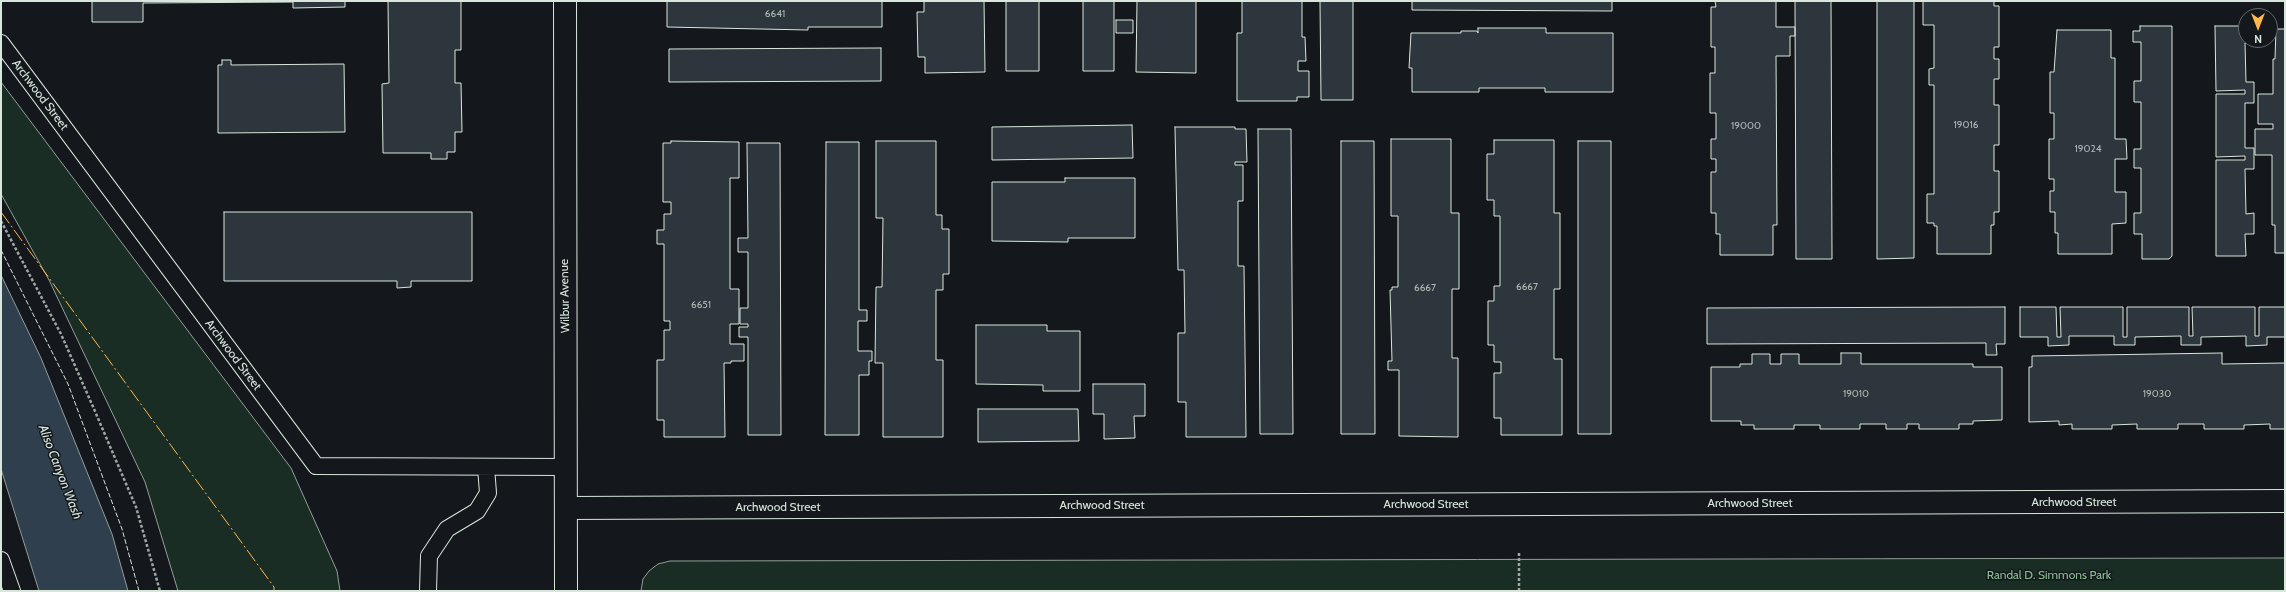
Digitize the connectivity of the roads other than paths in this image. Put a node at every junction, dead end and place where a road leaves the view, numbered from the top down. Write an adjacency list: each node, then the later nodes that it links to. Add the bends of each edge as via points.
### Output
1 (565, 1): 4 (street, Wilbur Avenue)
2 (1, 43): 3 (lane, Archwood Street, via 316,466)
3 (486, 467): 4 (lane, Archwood Street); 9 (lane, via 488,493 477,511 447,529 429,556)
4 (566, 467): 6 (street, Wilbur Avenue)
5 (2285, 501): 6 (street, Archwood Street)
6 (566, 508): 10 (street, Wilbur Avenue)
7 (1, 560): 8 (lane)
8 (12, 591)
9 (428, 591)
10 (566, 591)

